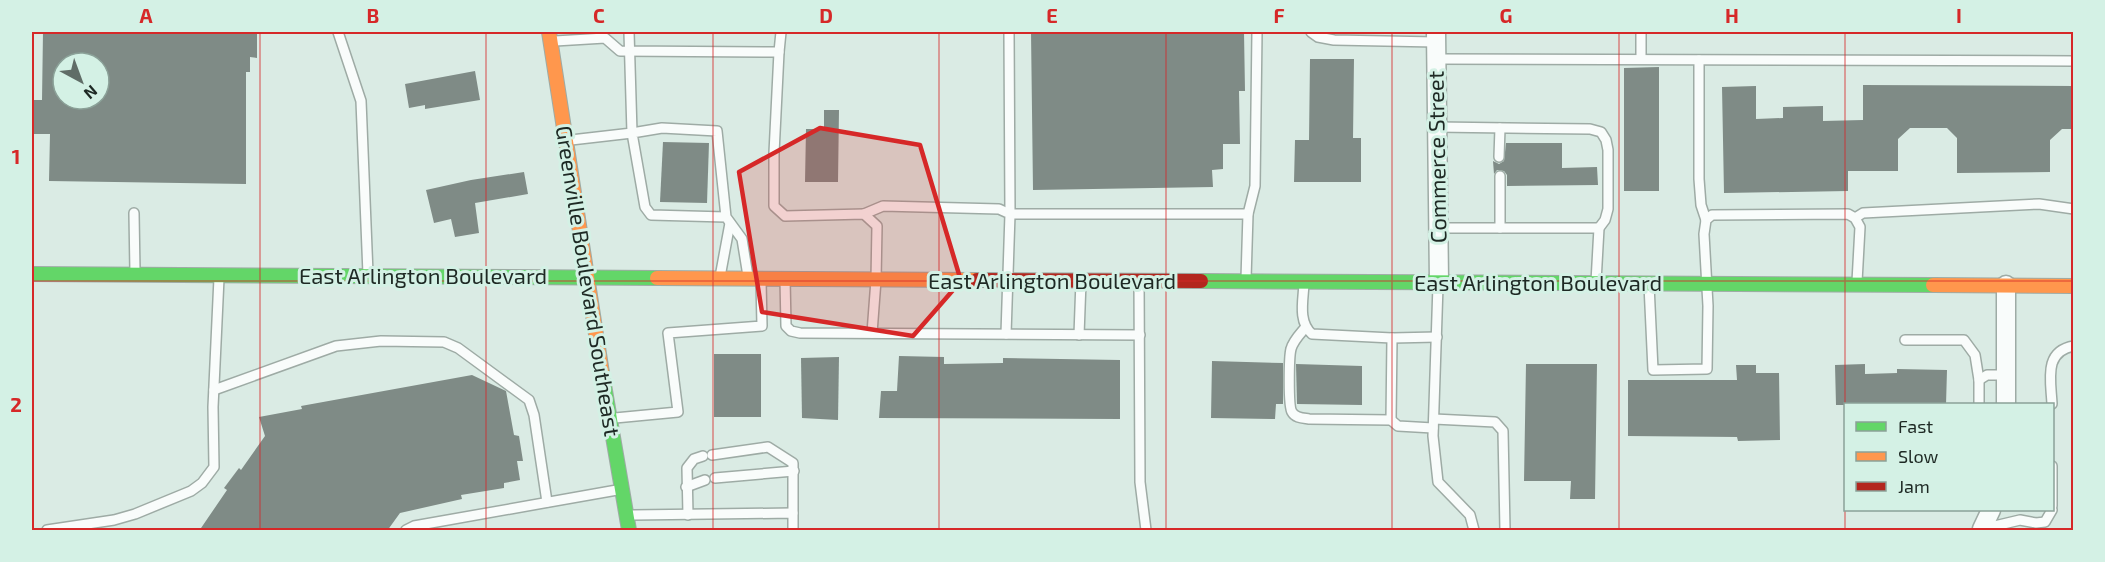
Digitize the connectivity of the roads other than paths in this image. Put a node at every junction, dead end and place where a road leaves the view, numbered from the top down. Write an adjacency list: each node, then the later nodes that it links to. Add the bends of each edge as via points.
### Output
1 (338, 32): 35 (lane, via 361,100)
2 (629, 32): 10 (lane)
3 (781, 32): 11 (lane)
4 (1009, 32): 24 (lane)
5 (1257, 32): 25 (lane, via 1256,186)
6 (1311, 32): 9 (lane, via 1334,40)
7 (1641, 32): 12 (lane)
8 (550, 36): 10 (lane, via 605,38 620,51); 18 (main road, Greenville Boulevard Southeast)
9 (1436, 44): 12 (lane); 15 (street, Commerce Street)
10 (629, 51): 11 (lane); 17 (lane)
11 (779, 52): 23 (lane, via 774,206 785,216)
12 (1641, 59): 13 (lane)
13 (1699, 60): 14 (lane); 28 (lane, via 1699,179)
14 (2073, 61)
15 (1437, 127): 16 (lane); 29 (street, Commerce Street)
16 (1500, 128): 19 (lane); 31 (lane, via 1601,132 1608,150 1608,209)
17 (632, 133): 18 (lane); 27 (lane, via 645,207 651,215); 27 (lane, via 662,128 717,131)
18 (566, 141): 36 (main road, Greenville Boulevard Southeast)
19 (1499, 157)
20 (1500, 176): 30 (lane)
21 (2073, 209): 26 (lane, via 2039,204 1863,213)
22 (134, 213): 33 (lane)
23 (864, 214): 24 (lane, via 883,206 999,209); 40 (lane, via 877,226)
24 (1010, 214): 25 (lane); 41 (lane)
25 (1248, 214): 44 (lane)
26 (1855, 218): 28 (lane, via 1848,214 1712,215); 50 (lane, via 1860,227)
27 (728, 220): 37 (lane); 38 (lane, via 742,239)
28 (1706, 220): 49 (lane)
29 (1438, 228): 30 (lane); 46 (street, Commerce Street)
30 (1500, 228): 31 (lane)
31 (1599, 228): 47 (lane)
32 (32, 274): 33 (main road, East Arlington Boulevard)
33 (135, 274): 34 (main road, East Arlington Boulevard)
34 (220, 275): 35 (main road, East Arlington Boulevard); 64 (lane)
35 (368, 276): 36 (main road, East Arlington Boulevard)
36 (586, 278): 37 (main road, East Arlington Boulevard); 68 (main road, Greenville Boulevard Southeast)
37 (720, 278): 38 (main road, East Arlington Boulevard)
38 (755, 279): 39 (main road, East Arlington Boulevard); 68 (lane, via 762,326 668,333 678,412)
39 (785, 279): 40 (main road, East Arlington Boulevard); 54 (lane, via 786,326 791,331)
40 (876, 280): 41 (main road, East Arlington Boulevard); 54 (lane)
41 (1008, 281): 42 (main road, East Arlington Boulevard); 55 (lane)
42 (1081, 281): 43 (main road, East Arlington Boulevard); 56 (lane)
43 (1140, 281): 44 (main road, East Arlington Boulevard); 57 (lane)
44 (1246, 282): 45 (main road, East Arlington Boulevard)
45 (1304, 282): 46 (main road, East Arlington Boulevard); 53 (lane)
46 (1438, 282): 47 (main road, East Arlington Boulevard); 58 (lane)
47 (1596, 283): 48 (main road, East Arlington Boulevard)
48 (1649, 283): 49 (main road, East Arlington Boulevard); 49 (lane, via 1653,370 1707,369)
49 (1707, 284): 50 (main road, East Arlington Boulevard)
50 (1857, 285): 51 (main road, East Arlington Boulevard)
51 (2006, 285): 52 (main road, East Arlington Boulevard); 62 (street)
52 (2073, 286)
53 (1305, 328): 59 (lane, via 1312,334); 69 (lane, via 1291,349 1292,412 1309,419)
54 (872, 333): 55 (lane)
55 (1006, 334): 56 (lane)
56 (1079, 335): 57 (lane)
57 (1140, 335): 87 (lane, via 1140,482)
58 (1437, 336): 59 (lane); 70 (lane)
59 (1392, 338): 69 (lane)
60 (1905, 340): 63 (lane, via 1964,340 1976,355)
61 (2073, 346): 67 (lane, via 2055,355 2050,364)
62 (2006, 375): 63 (lane, via 1987,375); 66 (street)
63 (1980, 380): 65 (lane)
64 (214, 390): 76 (lane, via 336,346 381,341 444,342 459,348 529,400); 83 (lane, via 214,467 202,483 135,514)
65 (1979, 403)
66 (2006, 403)
67 (2052, 403)
68 (609, 419): 75 (main road, Greenville Boulevard Southeast)
69 (1391, 420): 70 (lane, via 1398,426)
70 (1433, 424): 88 (lane, via 1438,482 1470,514); 89 (lane, via 1495,423 1503,431)
71 (794, 471): 72 (lane); 74 (lane, via 793,463 768,447 708,455 694,459 687,468); 79 (lane)
72 (716, 478)
73 (705, 480): 74 (lane)
74 (686, 487): 81 (lane)
75 (622, 489): 76 (lane); 80 (main road, Greenville Boulevard Southeast)
76 (547, 502): 84 (lane, via 414,526)
77 (1990, 511): 82 (street)
78 (2050, 511): 82 (lane, via 2045,522 2020,520)
79 (793, 513): 81 (lane); 86 (lane)
80 (626, 515): 81 (lane); 85 (main road, Greenville Boulevard Southeast)
81 (688, 515)
82 (1982, 528)
83 (47, 531)
84 (406, 531)
85 (629, 531)
86 (793, 531)
87 (1146, 531)
88 (1474, 531)
89 (1505, 531)

